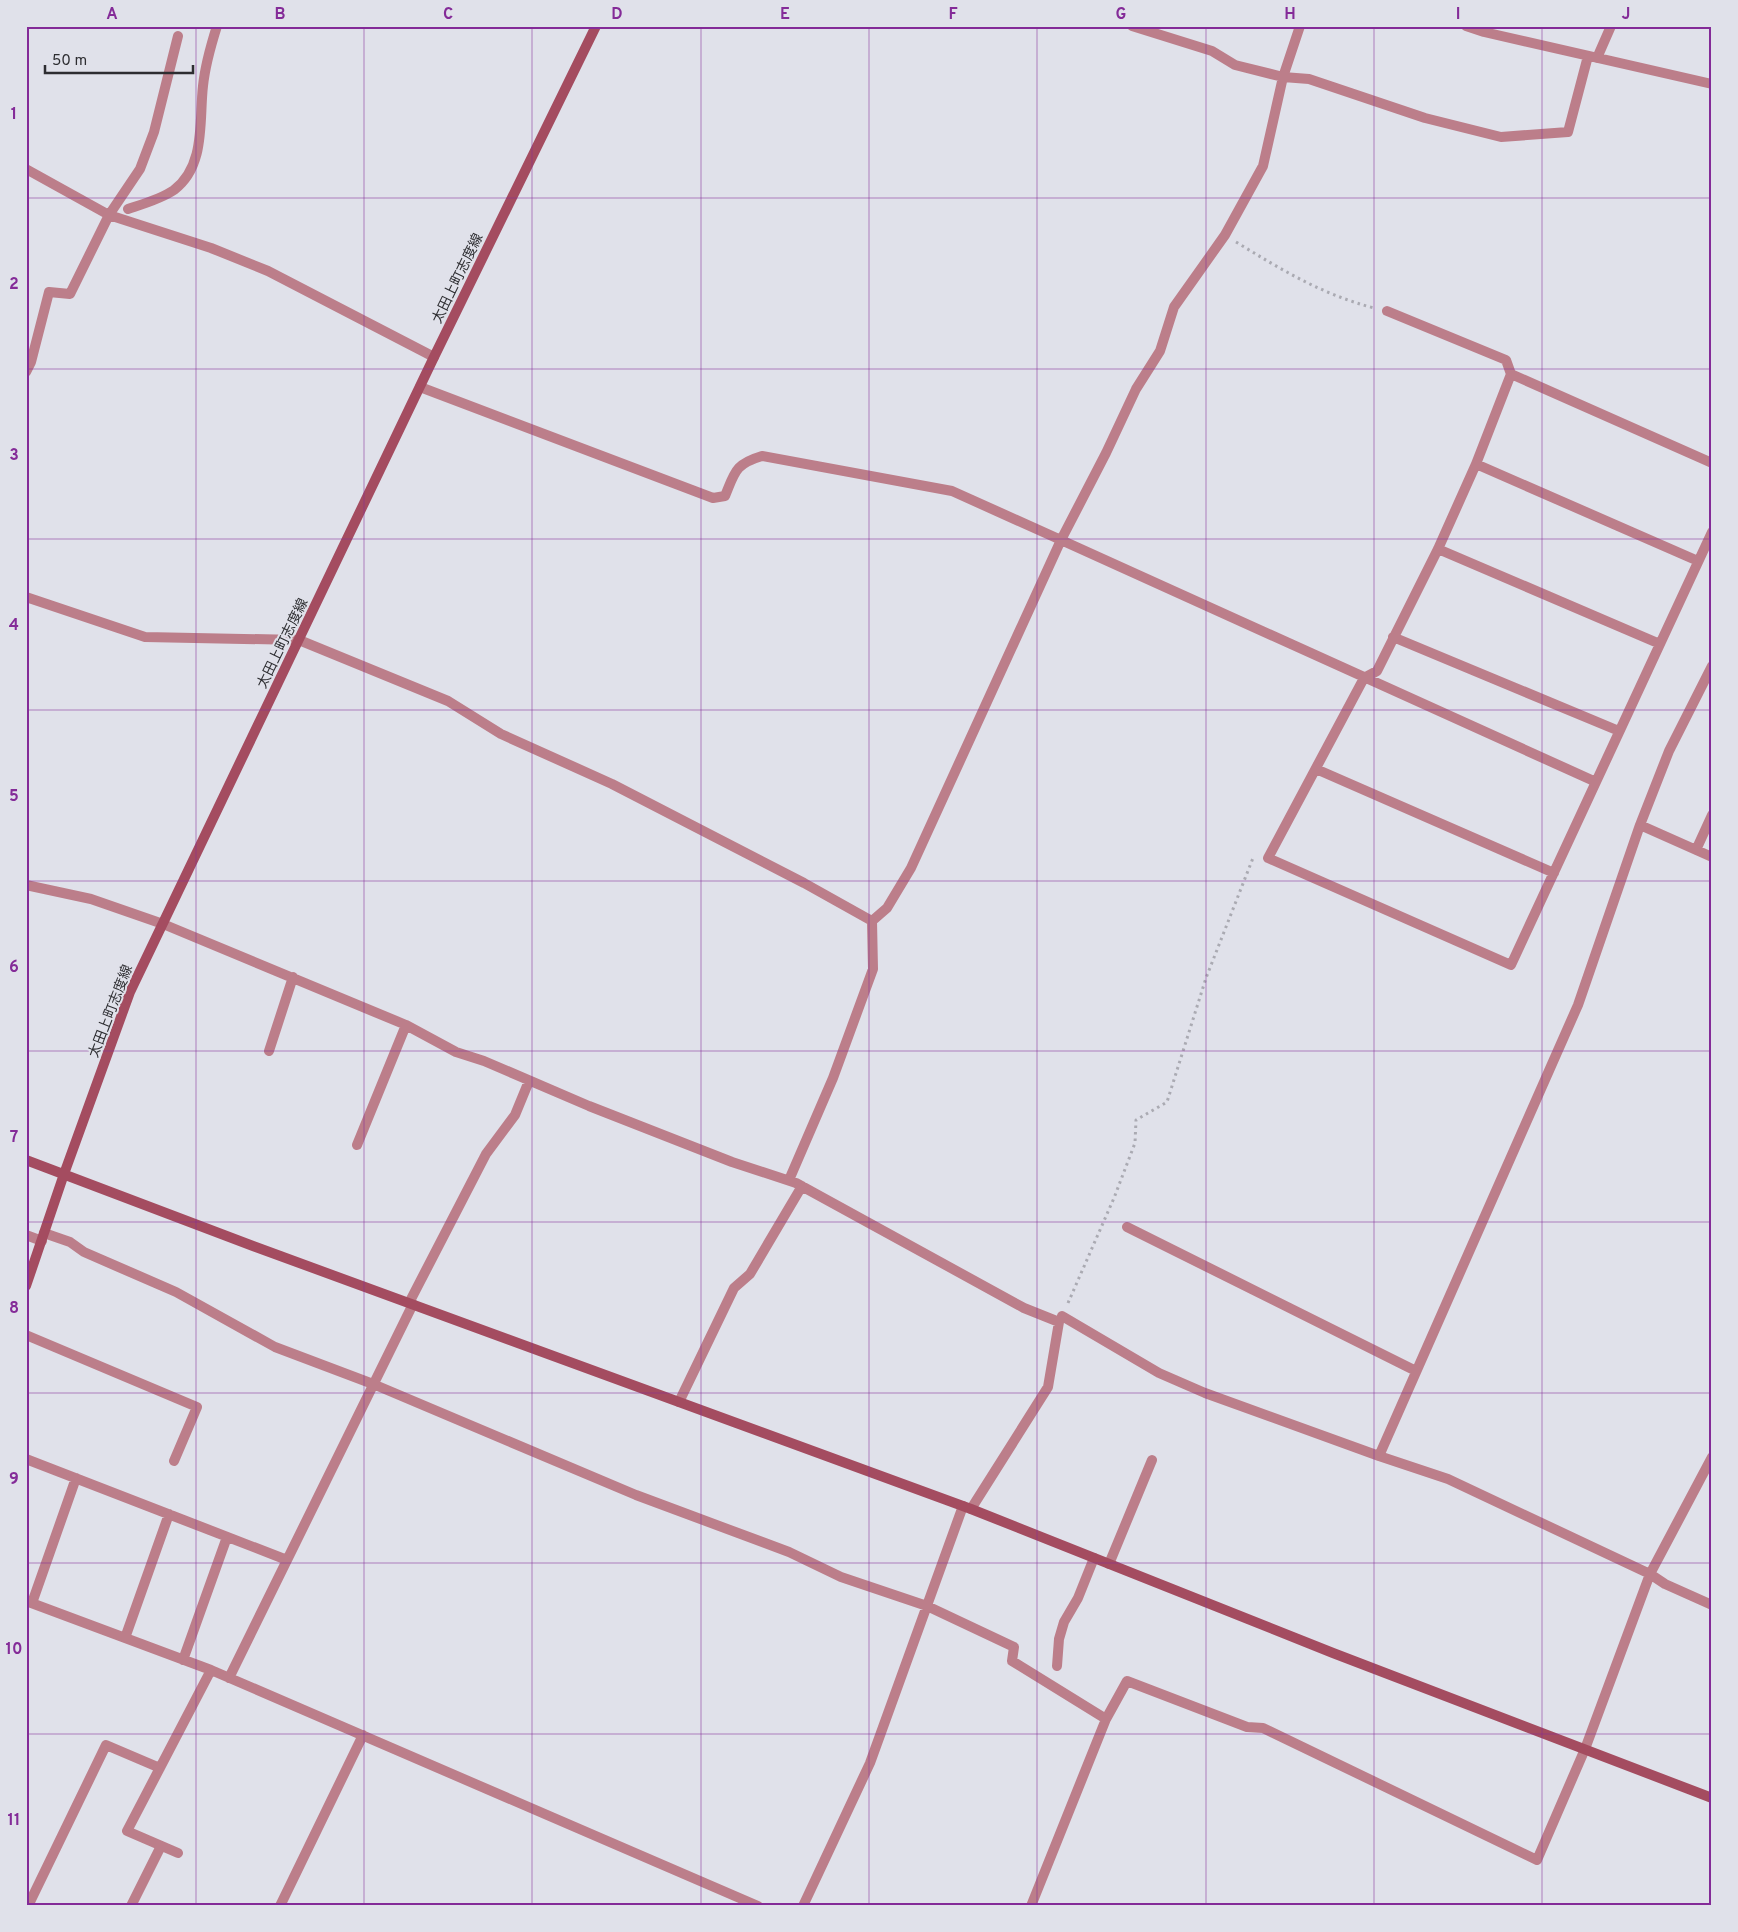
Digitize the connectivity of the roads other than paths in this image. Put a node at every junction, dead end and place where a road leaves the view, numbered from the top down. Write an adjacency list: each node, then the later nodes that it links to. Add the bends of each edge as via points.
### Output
1 (217, 26): 12 (street, via 203,85 198,149 190,171 174,190)
2 (596, 26): 15 (street, 太田上町志度線)
3 (1132, 26): 9 (street, via 1212,51 1235,65)
4 (1300, 26): 9 (street)
5 (1466, 26): 8 (street)
6 (1611, 26): 8 (street)
7 (178, 36): 13 (street, via 154,132 140,169)
8 (1593, 57): 9 (street, via 1568,132 1501,137 1424,118 1309,79); 10 (street)
9 (1283, 77): 22 (street, via 1263,166 1225,235 1174,307 1160,350 1136,389)
10 (1712, 84)
11 (26, 170): 13 (street)
12 (128, 209)
13 (110, 215): 15 (street, via 211,248 268,271); 16 (street, via 70,294 50,292)
14 (1387, 311): 17 (street, via 1506,360)
15 (434, 357): 18 (street, 太田上町志度線)
16 (26, 372)
17 (1511, 374): 19 (street); 20 (street)
18 (420, 387): 22 (street, via 713,498 725,496 736,469 762,456 952,491); 27 (street, 太田上町志度線)
19 (1712, 462)
20 (1476, 464): 23 (street); 24 (street)
21 (1712, 532): 24 (street)
22 (1061, 540): 30 (street); 40 (street, via 911,868 886,908)
23 (1438, 549): 26 (street); 28 (street)
24 (1698, 561): 28 (street)
25 (26, 597): 27 (street, via 145,637)
26 (1394, 638): 30 (street, via 1377,671); 31 (street)
27 (299, 640): 40 (street, via 448,701 501,734 612,784); 41 (street, 太田上町志度線)
28 (1660, 644): 31 (street)
29 (1712, 666): 35 (street, via 1669,751)
30 (1364, 678): 32 (street); 33 (street)
31 (1619, 731): 33 (street)
32 (1316, 769): 38 (street); 38 (street, via 1268,858 1511,965)
33 (1596, 782): 38 (street)
34 (1712, 815): 36 (street)
35 (1640, 825): 36 (street); 58 (street, via 1578,1005)
36 (1696, 850): 37 (street)
37 (1712, 857)
38 (1554, 873)
39 (26, 884): 41 (street, via 91,899)
40 (872, 921): 49 (street, via 872,969 834,1078)
41 (162, 924): 42 (street); 48 (street, 太田上町志度線, via 130,992)
42 (293, 977): 43 (street); 44 (street)
43 (406, 1025): 45 (street, via 456,1052); 46 (street)
44 (269, 1051)
45 (529, 1081): 49 (street, via 732,1162); 55 (street, via 515,1115 486,1154)
46 (357, 1145)
47 (26, 1160): 48 (street)
48 (64, 1174): 53 (street, 太田上町志度線); 55 (street)
49 (788, 1180): 50 (street)
50 (802, 1186): 60 (street, via 750,1274 734,1288); 67 (street, via 1024,1308 1059,1322 1048,1387)
51 (1127, 1227): 58 (street)
52 (26, 1236): 53 (street)
53 (43, 1237): 54 (street, 太田上町志度線); 59 (street, via 70,1242 84,1252 176,1292 275,1347)
54 (26, 1286)
55 (410, 1303): 59 (street); 60 (street)
56 (1062, 1316): 61 (street, via 1159,1373)
57 (26, 1335): 65 (street, via 197,1408)
58 (1416, 1371): 61 (street)
59 (374, 1384): 71 (street); 76 (street, via 636,1495 789,1552 841,1577)
60 (679, 1402): 67 (street)
61 (1379, 1456): 73 (street, via 1448,1479)
62 (1712, 1457): 73 (street)
63 (26, 1459): 66 (street)
64 (1152, 1460): 72 (street)
65 (174, 1462)
66 (76, 1478): 68 (street); 74 (street)
67 (967, 1507): 70 (street); 76 (street)
68 (169, 1514): 69 (street); 77 (street)
69 (227, 1537): 71 (street); 78 (street)
70 (1094, 1558): 72 (street); 79 (street, via 1064,1622)
71 (287, 1560): 81 (street)
72 (1109, 1564): 84 (street)
73 (1650, 1574): 75 (street); 84 (street)
74 (29, 1602): 77 (street)
75 (1712, 1605)
76 (927, 1606): 82 (street, via 1014,1646 1012,1661); 93 (street, via 870,1764)
77 (125, 1638): 78 (street)
78 (183, 1660): 80 (street)
79 (1057, 1666)
80 (211, 1670): 81 (street); 85 (street)
81 (229, 1678): 83 (street)
82 (1106, 1720): 84 (street, via 1127,1680 1246,1727 1263,1728 1537,1860); 94 (street)
83 (363, 1735): 91 (street); 92 (street)
84 (1584, 1749): 86 (street)
85 (160, 1768): 87 (street, via 127,1831); 89 (street, via 106,1745)
86 (1712, 1798)
87 (161, 1846): 88 (street); 90 (street)
88 (178, 1853)
89 (28, 1906)
90 (131, 1906)
91 (280, 1906)
92 (758, 1906)
93 (803, 1906)
94 (1031, 1906)

